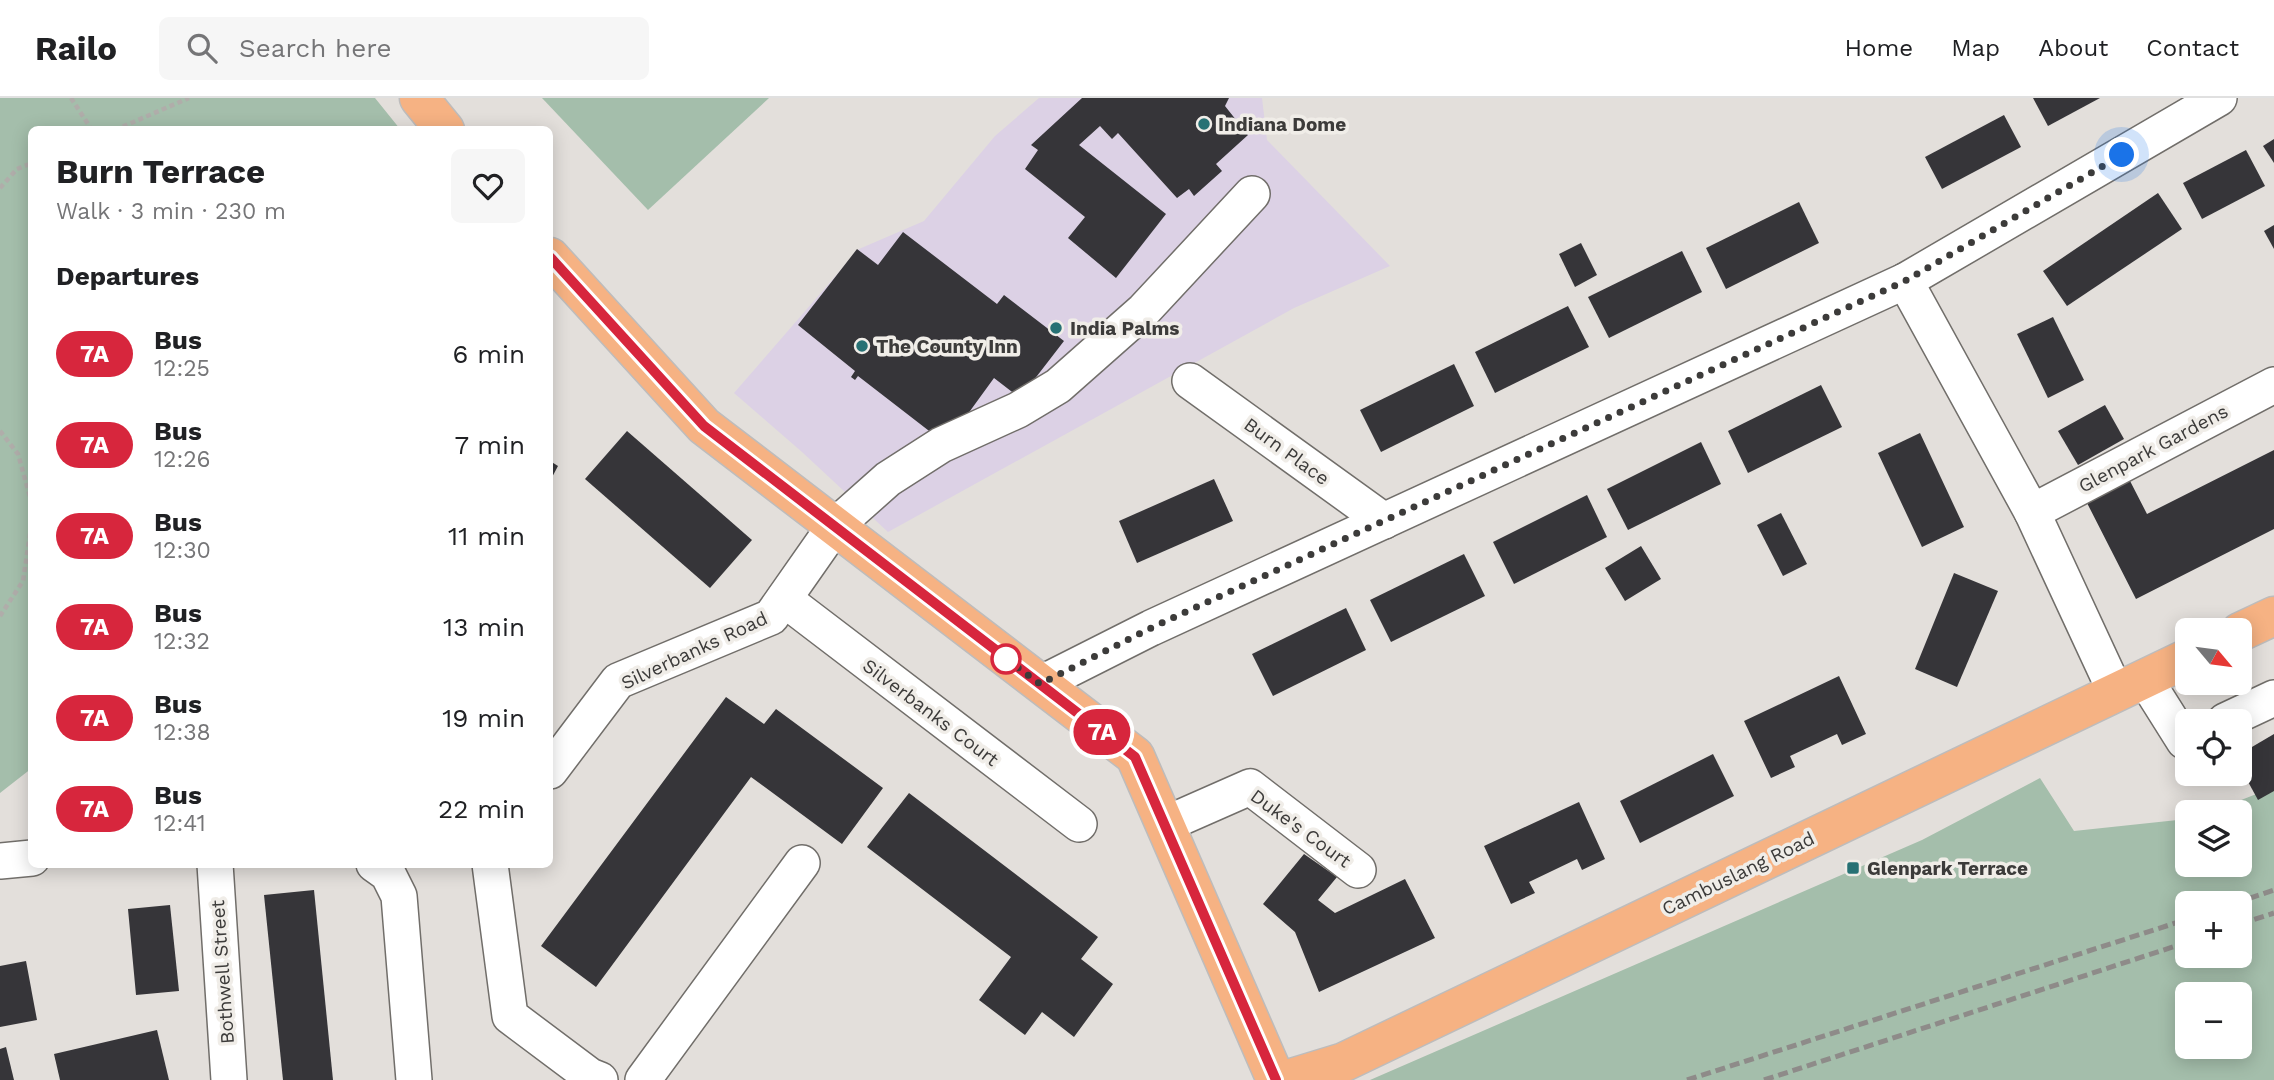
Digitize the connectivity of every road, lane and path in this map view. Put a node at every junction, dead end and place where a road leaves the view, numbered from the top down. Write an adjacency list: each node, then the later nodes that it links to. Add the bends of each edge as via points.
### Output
1 (71, 98): 5 (path)
2 (189, 98): 6 (path)
3 (419, 98): 7 (main road)
4 (2218, 98): 12 (street)
5 (89, 126)
6 (124, 126)
7 (442, 126)
8 (28, 165): 9 (path, via 17,169)
9 (0, 188)
10 (1252, 194): 19 (street, Silverbanks Road, via 1144,310 1058,386 909,465)
11 (553, 260): 19 (main road, via 704,426)
12 (1905, 281): 17 (street); 18 (street)
13 (1190, 381): 18 (street, Burn Place)
14 (2274, 385): 17 (street, Glenpark Gardens)
15 (0, 431): 16 (path, via 18,454)
16 (28, 490)
17 (2032, 512): 27 (street)
18 (1384, 521): 26 (street)
19 (834, 527): 21 (street, Silverbanks Road); 26 (main road)
20 (28, 548): 22 (path, via 23,581)
21 (784, 599): 31 (street, Silverbanks Road, via 771,617 618,681); 32 (street, Silverbanks Court)
22 (0, 616)
23 (2274, 616): 24 (main road)
24 (2252, 626)
25 (2175, 664): 27 (main road, Cambuslang Road)
26 (1040, 684): 33 (main road, via 1135,757)
27 (2131, 686): 30 (street); 46 (main road, Cambuslang Road, via 1344,1062)
28 (2274, 698): 29 (street)
29 (2251, 709)
30 (2175, 733)
31 (553, 767)
32 (1079, 824)
33 (1166, 824): 40 (street, Duke's Court, via 1250,787); 45 (main road)
34 (28, 858): 35 (street)
35 (0, 861)
36 (802, 863): 44 (street)
37 (215, 868): 41 (street, Bothwell Street)
38 (380, 868): 42 (street, via 399,896)
39 (491, 868): 43 (street, via 510,1016)
40 (1358, 870)
41 (229, 1080)
42 (414, 1080)
43 (600, 1080)
44 (643, 1080)
45 (1276, 1080)
46 (1285, 1080)

